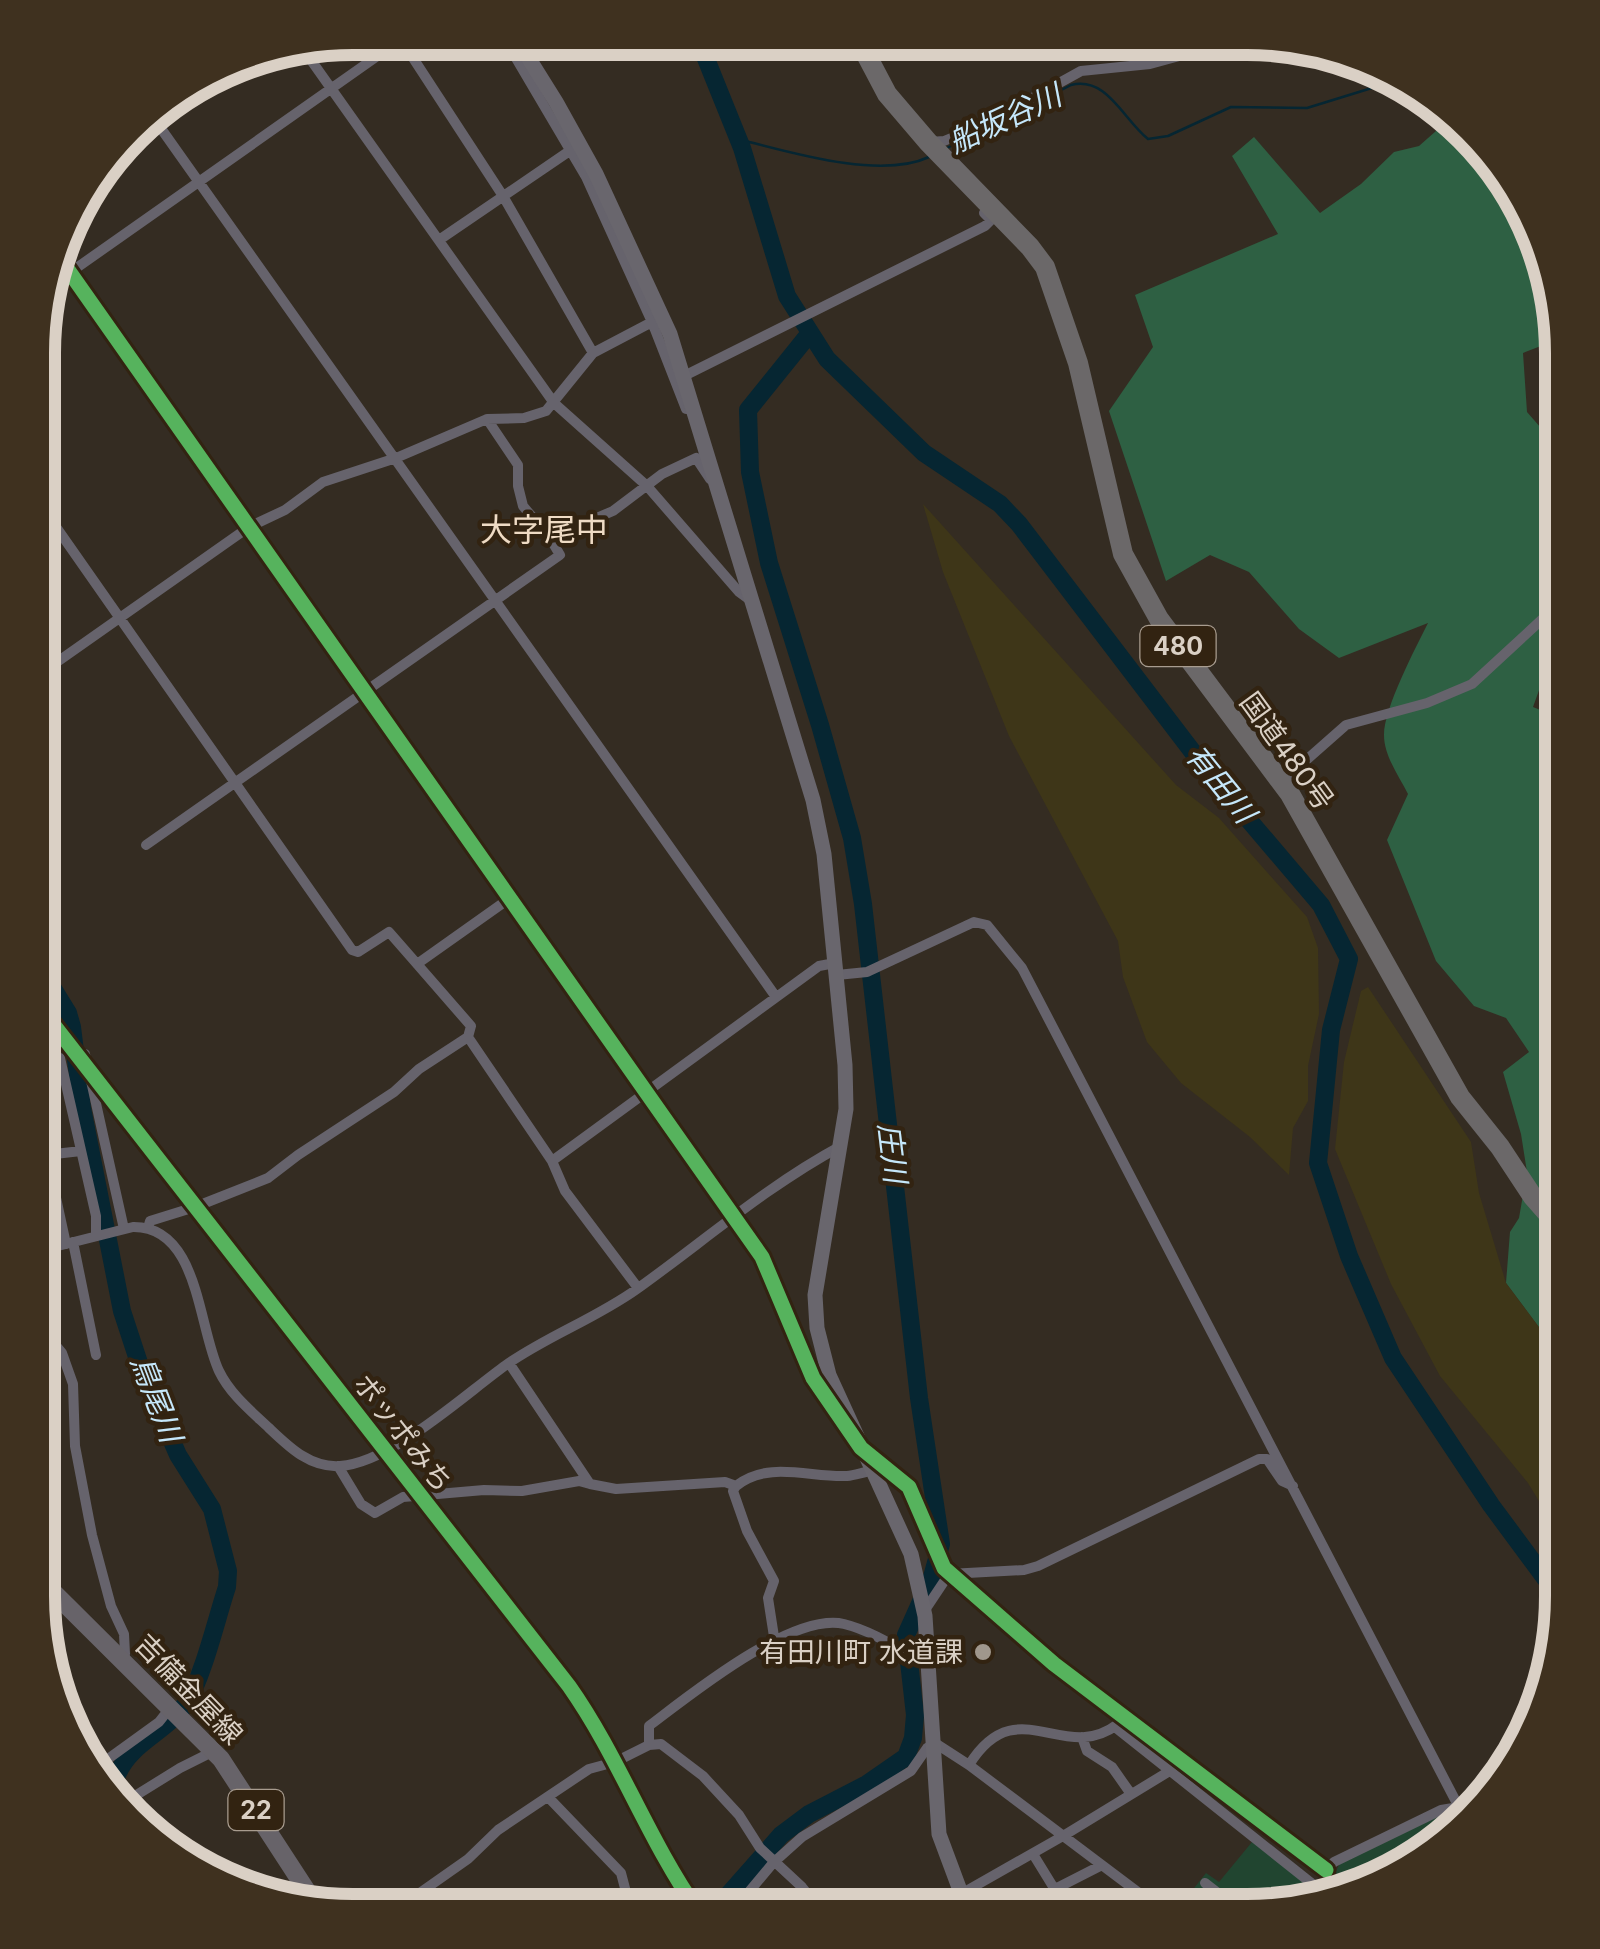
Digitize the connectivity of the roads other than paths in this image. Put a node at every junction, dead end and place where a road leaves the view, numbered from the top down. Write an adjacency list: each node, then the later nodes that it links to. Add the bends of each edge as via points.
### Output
1 (867, 55): 10 (highway, 国道480号 / 480, via 887,94)
2 (1177, 55): 10 (street, via 1080,72 985,124)
3 (376, 56): 8 (street)
4 (413, 56): 15 (street)
5 (515, 56): 11 (street)
6 (526, 56): 12 (street)
7 (310, 59): 8 (street)
8 (331, 89): 14 (street); 16 (street)
9 (160, 126): 14 (street)
10 (928, 142): 13 (highway, 国道480号 / 480)
11 (571, 150): 12 (street); 15 (street)
12 (591, 176): 20 (street); 21 (street)
13 (961, 176): 23 (street, via 960,186 991,220 985,226); 40 (highway, 国道480号 / 480, via 1046,267 1136,582)
14 (199, 182): 18 (street); 26 (street)
15 (503, 196): 16 (street); 22 (street)
16 (439, 240): 24 (street)
17 (67, 270): 18 (street)
18 (69, 273): 19 (street); 31 (street)
19 (65, 276)
20 (648, 282): 21 (street); 23 (street)
21 (652, 322): 22 (street); 27 (street, via 693,429)
22 (593, 353): 24 (street)
23 (688, 374): 28 (street)
24 (554, 403): 25 (street, via 524,418); 29 (street)
25 (487, 419): 26 (street); 32 (street, via 518,466 523,506)
26 (396, 458): 31 (street, via 322,482); 33 (street)
27 (696, 458): 28 (street); 29 (street)
28 (716, 480): 34 (street)
29 (646, 486): 32 (street, via 613,511); 34 (street)
30 (55, 525): 36 (street)
31 (250, 527): 36 (street); 38 (street)
32 (550, 538): 33 (street, via 560,555)
33 (495, 601): 38 (street); 45 (street)
34 (754, 603): 44 (street, via 813,800)
35 (1545, 617): 40 (street, via 1472,684 1346,725 1296,770)
36 (120, 618): 37 (street); 39 (street)
37 (55, 664)
38 (365, 692): 39 (street); 42 (street)
39 (236, 782): 41 (street); 43 (street, via 352,950 389,932)
40 (1290, 794): 55 (highway, 国道480号 / 480, via 1460,1097)
41 (146, 845)
42 (510, 898): 43 (street); 49 (street)
43 (417, 964): 46 (street, via 471,1026)
44 (836, 969): 45 (street, via 819,966); 50 (street, via 846,1064); 73 (street, via 867,972 974,922 987,926 1030,983)
45 (776, 998): 49 (street)
46 (468, 1036): 53 (street); 57 (street, via 268,1178 150,1220)
47 (85, 1054): 58 (street)
48 (60, 1058): 51 (street)
49 (646, 1092): 53 (street); 56 (street)
50 (842, 1146): 56 (street); 65 (street, via 814,1296)
51 (81, 1150): 52 (street); 59 (street)
52 (55, 1154)
53 (552, 1162): 62 (street, via 565,1191)
54 (55, 1194): 60 (street)
55 (1544, 1210)
56 (734, 1216): 62 (street); 67 (street, via 762,1257)
57 (148, 1228): 58 (street); 69 (street, via 183,1257 228,1386 296,1452)
58 (121, 1230): 59 (street)
59 (98, 1236): 60 (street)
60 (69, 1243): 61 (street); 64 (street)
61 (55, 1247)
62 (638, 1288): 66 (street)
63 (55, 1344): 78 (street, via 73,1384 75,1446 92,1535 124,1634)
64 (96, 1355)
65 (825, 1359): 67 (street, via 818,1373); 68 (street)
66 (509, 1363): 69 (street, via 418,1430 361,1462); 71 (street)
67 (806, 1365): 68 (street)
68 (861, 1448): 70 (street); 74 (street, via 909,1488)
69 (338, 1466): 71 (street, via 375,1513 402,1498)
70 (871, 1471): 72 (street, via 774,1472); 76 (street, via 911,1554)
71 (590, 1484): 72 (street)
72 (736, 1486): 77 (street, via 747,1532 774,1581 768,1598)
73 (1294, 1486): 74 (street, via 1259,1459 1038,1566); 92 (street)
74 (950, 1574): 76 (street); 81 (street)
75 (55, 1594): 78 (main road, 吉備金屋線 / 22)
76 (924, 1610): 79 (street)
77 (775, 1642): 79 (street, via 806,1626 846,1624); 84 (street, via 649,1726)
78 (121, 1658): 80 (main road, 吉備金屋線 / 22)
79 (928, 1665): 83 (street)
80 (176, 1712): 85 (main road, 吉備金屋線 / 22); 86 (street)
81 (1119, 1723): 82 (street); 88 (street); 96 (street)
82 (1082, 1738): 87 (street, via 1006,1729 983,1744); 89 (street)
83 (935, 1743): 87 (street); 97 (street, via 911,1771 821,1823); 110 (street, via 938,1834)
84 (649, 1745): 91 (street, via 589,1769); 97 (street, via 675,1752 703,1776)
85 (214, 1751): 90 (street); 104 (main road, 吉備金屋線 / 22)
86 (105, 1760)
87 (969, 1765): 94 (street)
88 (1168, 1772): 89 (street); 100 (street)
89 (1131, 1794): 94 (street)
90 (134, 1797)
91 (548, 1797): 106 (street); 107 (street, via 621,1873)
92 (1459, 1806)
93 (1455, 1810): 99 (street, via 1441,1810)
94 (1064, 1836): 95 (street); 98 (street)
95 (1033, 1854): 105 (street); 111 (street)
96 (1310, 1858): 99 (street); 100 (street, via 1310,1870)
97 (774, 1863): 108 (street); 109 (street)
98 (1102, 1865): 105 (street); 113 (street)
99 (1326, 1870): 101 (street)
100 (1298, 1873): 103 (street)
101 (1331, 1881)
102 (1205, 1883): 114 (street)
103 (1314, 1886)
104 (306, 1889)
105 (1055, 1889): 112 (street)
106 (420, 1893)
107 (626, 1893)
108 (748, 1893)
109 (807, 1893)
110 (961, 1893)
111 (963, 1893)
112 (1058, 1893)
113 (1139, 1893)
114 (1218, 1893)

